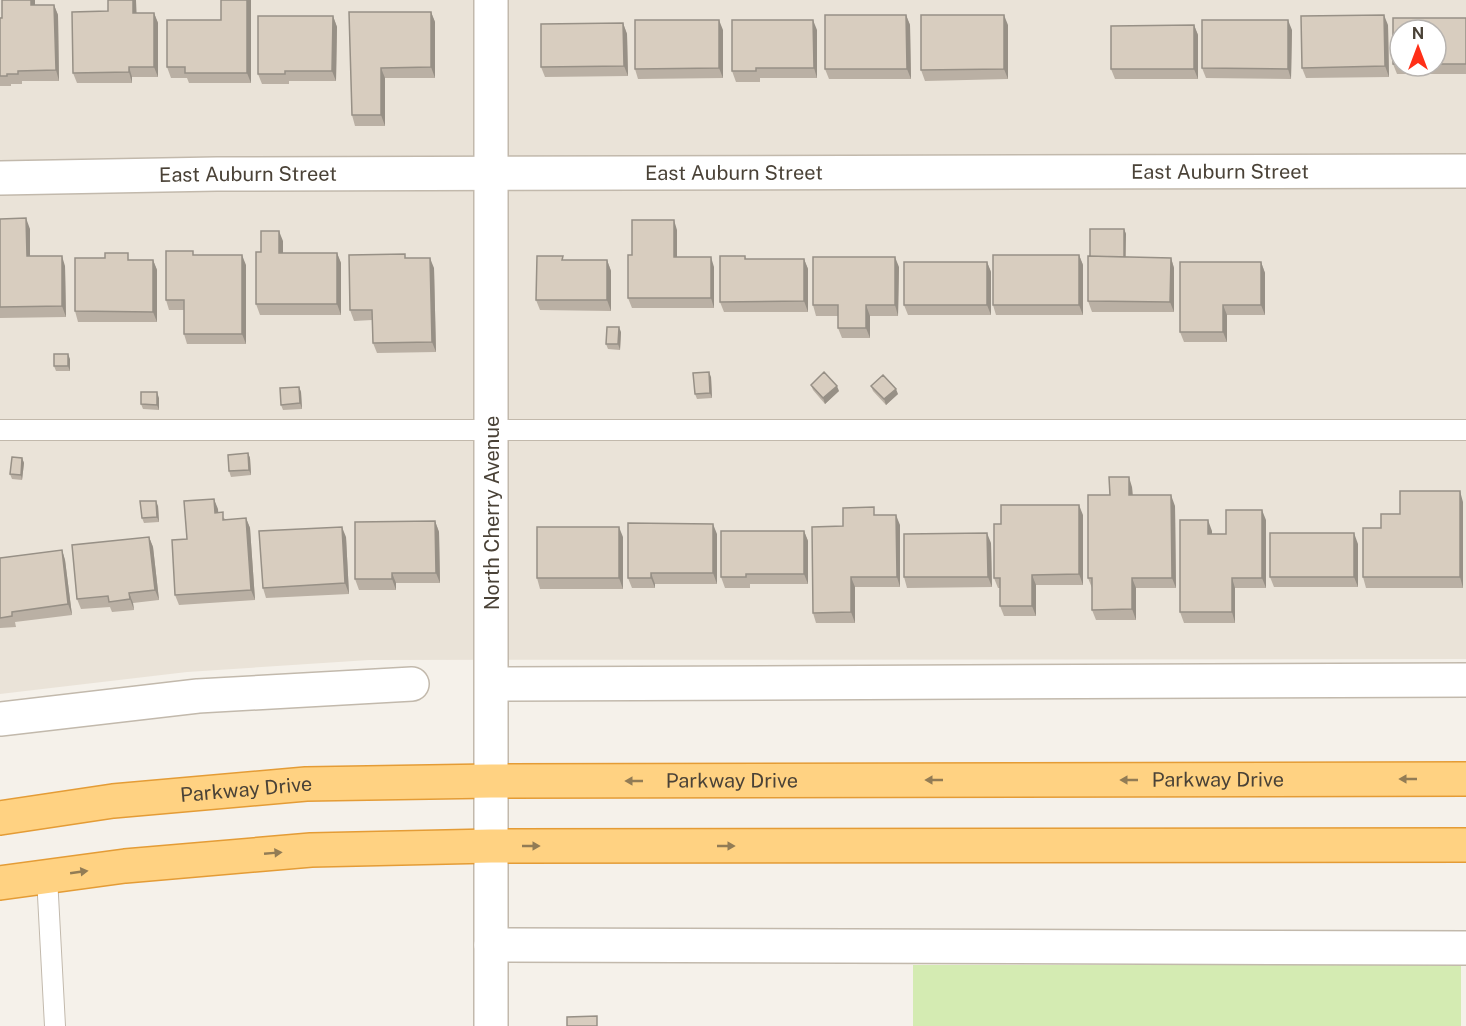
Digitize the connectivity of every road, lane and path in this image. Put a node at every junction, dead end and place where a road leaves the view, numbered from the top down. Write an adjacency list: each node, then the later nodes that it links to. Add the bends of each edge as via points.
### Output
1 (491, 0): 3 (street, North Cherry Avenue)
2 (1466, 171): 3 (street, East Auburn Street)
3 (491, 173): 4 (street, East Auburn Street); 5 (street, North Cherry Avenue)
4 (0, 178)
5 (491, 428): 6 (lane); 7 (lane); 10 (street, North Cherry Avenue)
6 (0, 430)
7 (1466, 430)
8 (1466, 680): 10 (street)
9 (412, 684): 11 (street, via 198,696)
10 (492, 684): 13 (street, North Cherry Avenue)
11 (0, 719)
12 (1466, 779): 13 (highway, Parkway Drive, one-way to 13)
13 (491, 781): 14 (highway, Parkway Drive, via 306,784 113,801); 16 (street, North Cherry Avenue)
14 (0, 818)
15 (1466, 845): 16 (highway, one-way to 15)
16 (490, 846): 17 (highway, one-way to 16, via 125,866 312,850); 19 (street, North Cherry Avenue)
17 (47, 877): 18 (highway); 21 (lane)
18 (0, 883)
19 (491, 945): 20 (street); 22 (street, North Cherry Avenue)
20 (1466, 948)
21 (55, 1026)
22 (490, 1026)

